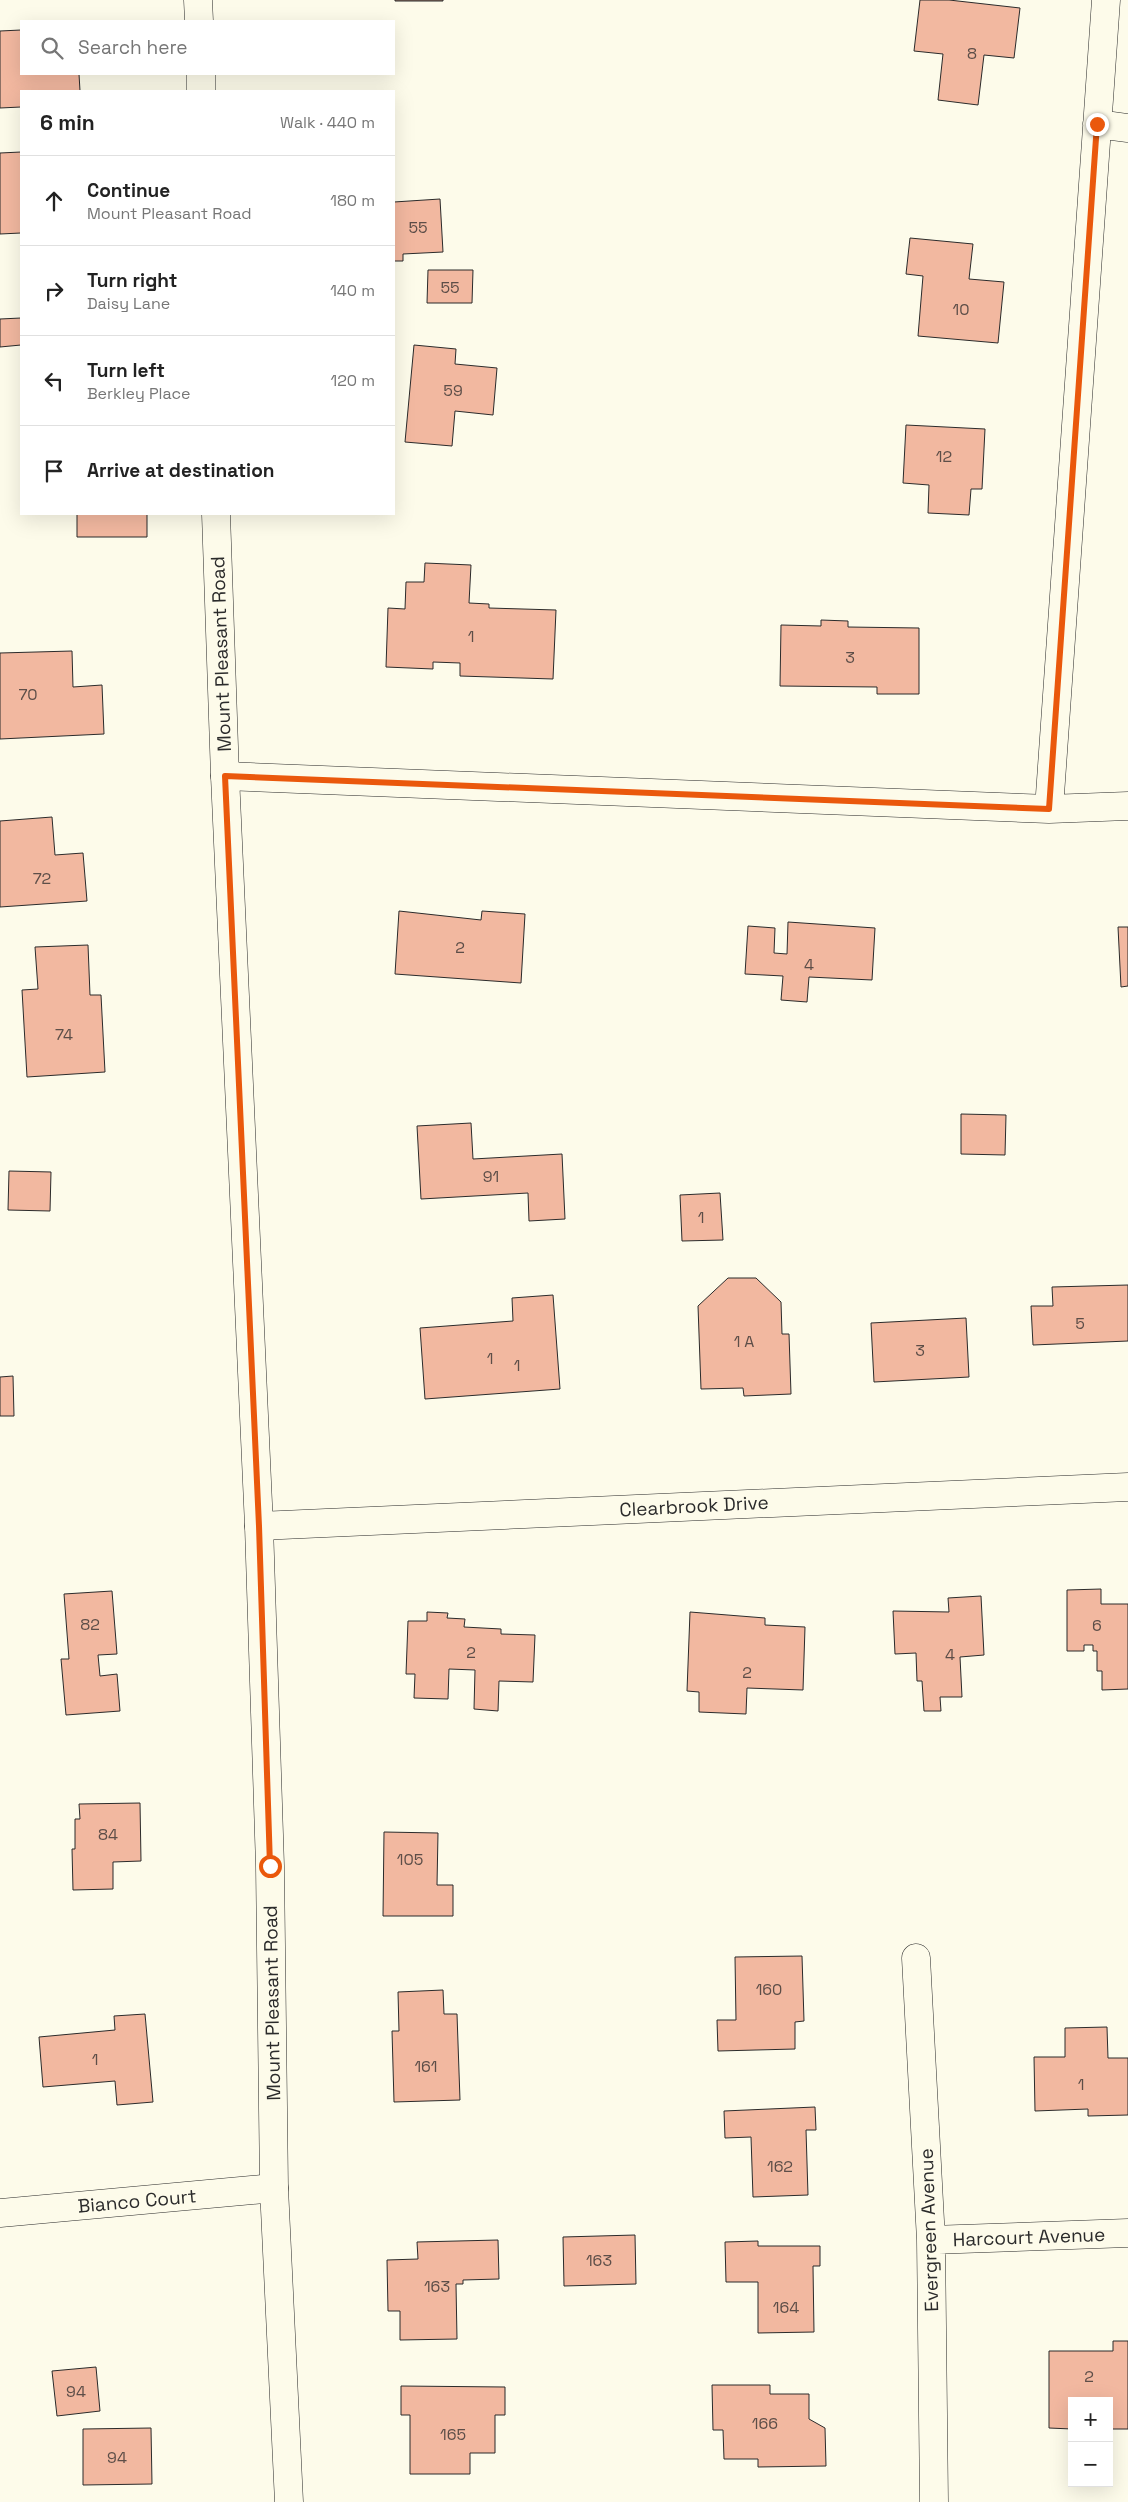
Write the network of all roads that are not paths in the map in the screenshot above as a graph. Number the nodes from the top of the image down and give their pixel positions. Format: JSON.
{"nodes":[{"id":1,"x":198,"y":0,"type":"edge"},
{"id":2,"x":1106,"y":0,"type":"edge"},
{"id":3,"x":199,"y":20,"type":"edge"},
{"id":4,"x":201,"y":75,"type":"edge"},
{"id":5,"x":201,"y":90,"type":"edge"},
{"id":6,"x":1097,"y":124,"type":"junction"},
{"id":7,"x":1128,"y":128,"type":"edge"},
{"id":8,"x":216,"y":515,"type":"edge"},
{"id":9,"x":225,"y":776,"type":"junction"},
{"id":10,"x":1128,"y":806,"type":"edge"},
{"id":11,"x":1049,"y":809,"type":"junction"},
{"id":12,"x":1128,"y":1486,"type":"edge"},
{"id":13,"x":259,"y":1526,"type":"junction"},
{"id":14,"x":916,"y":1958,"type":"dead end"},
{"id":15,"x":274,"y":2188,"type":"junction"},
{"id":16,"x":0,"y":2213,"type":"edge"},
{"id":17,"x":1128,"y":2233,"type":"edge"},
{"id":18,"x":931,"y":2240,"type":"junction"},
{"id":19,"x":289,"y":2502,"type":"edge"},
{"id":20,"x":934,"y":2502,"type":"edge"}],
"edges":[{"from":1,"to":3,"type":"street"},
{"from":2,"to":6,"type":"street"},
{"from":4,"to":5,"type":"street"},
{"from":6,"to":7,"type":"street"},
{"from":6,"to":11,"type":"street"},
{"from":8,"to":9,"type":"street","name":"Mount Pleasant Road"},
{"from":9,"to":11,"type":"street"},
{"from":9,"to":13,"type":"street","name":"Mount Pleasant Road"},
{"from":10,"to":11,"type":"street"},
{"from":12,"to":13,"type":"street","name":"Clearbrook Drive"},
{"from":13,"to":15,"type":"street","name":"Mount Pleasant Road"},
{"from":14,"to":18,"type":"street","name":"Evergreen Avenue"},
{"from":15,"to":16,"type":"street","name":"Bianco Court"},
{"from":15,"to":19,"type":"street","name":"Mount Pleasant Road"},
{"from":17,"to":18,"type":"street","name":"Harcourt Avenue"},
{"from":18,"to":20,"type":"street","name":"Evergreen Avenue"}]}
